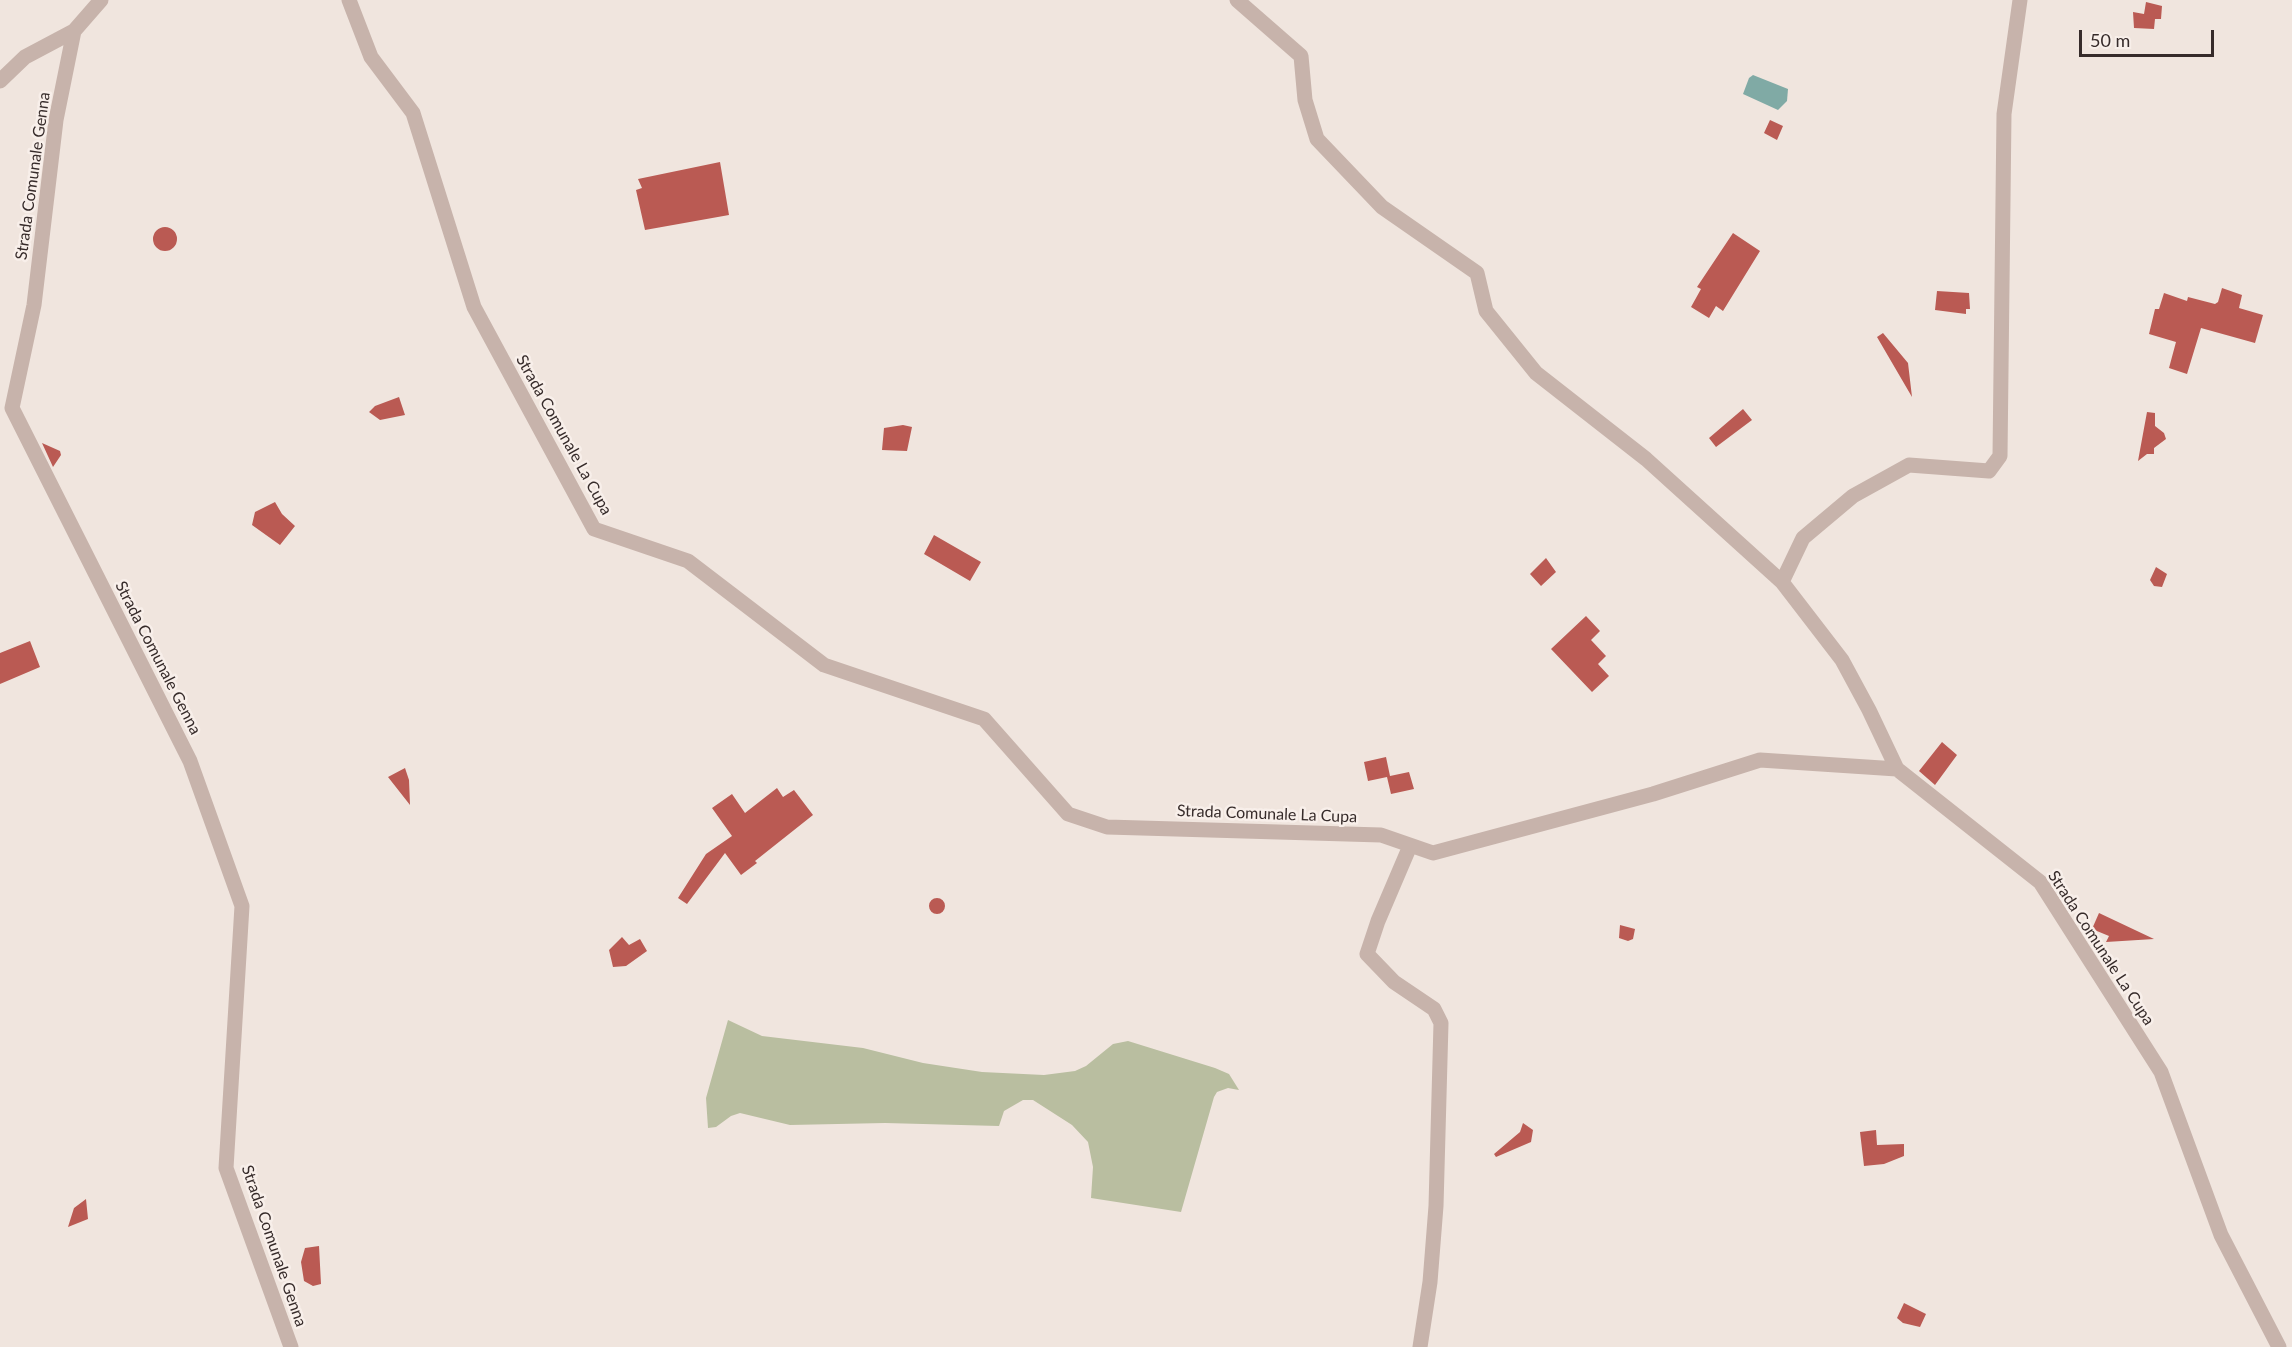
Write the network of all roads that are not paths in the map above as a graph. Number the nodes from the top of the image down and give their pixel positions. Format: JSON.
{"nodes":[{"id":1,"x":101,"y":0,"type":"edge"},
{"id":2,"x":350,"y":0,"type":"edge"},
{"id":3,"x":1237,"y":0,"type":"edge"},
{"id":4,"x":2020,"y":0,"type":"edge"},
{"id":5,"x":74,"y":31,"type":"junction"},
{"id":6,"x":0,"y":81,"type":"edge"},
{"id":7,"x":1782,"y":582,"type":"junction"},
{"id":8,"x":1897,"y":769,"type":"junction"},
{"id":9,"x":1410,"y":846,"type":"junction"},
{"id":10,"x":291,"y":1347,"type":"edge"},
{"id":11,"x":1420,"y":1347,"type":"edge"},
{"id":12,"x":2279,"y":1347,"type":"edge"}],
"edges":[{"from":1,"to":5,"type":"street","name":"Strada Comunale Genna"},
{"from":2,"to":9,"type":"street","name":"Strada Comunale La Cupa"},
{"from":3,"to":7,"type":"street"},
{"from":4,"to":7,"type":"street"},
{"from":5,"to":6,"type":"street"},
{"from":5,"to":10,"type":"street","name":"Strada Comunale Genna"},
{"from":7,"to":8,"type":"street"},
{"from":8,"to":9,"type":"street","name":"Strada Comunale La Cupa"},
{"from":8,"to":12,"type":"street","name":"Strada Comunale La Cupa"},
{"from":9,"to":11,"type":"street"}]}
